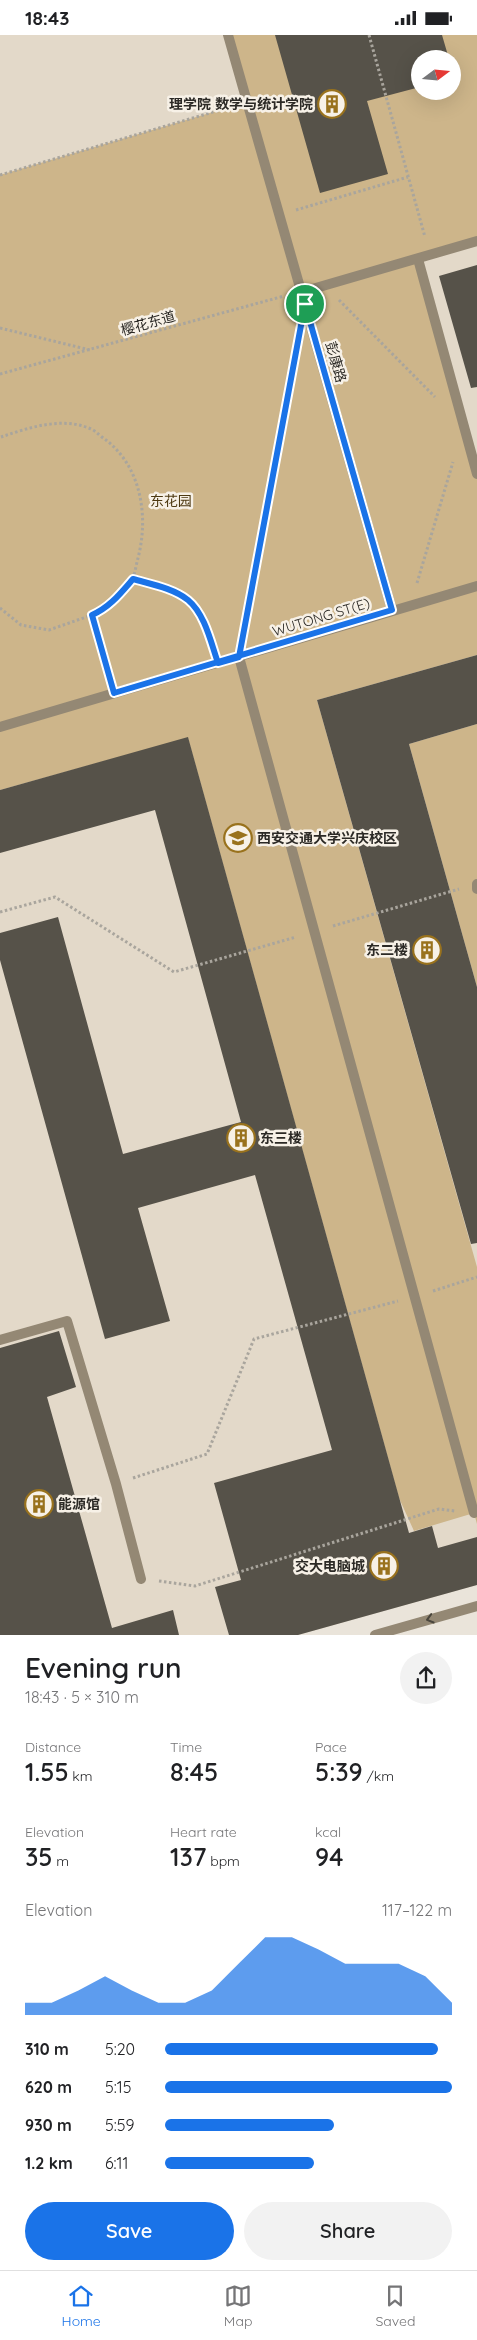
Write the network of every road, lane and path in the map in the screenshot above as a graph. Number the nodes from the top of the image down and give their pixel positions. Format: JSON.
{"nodes":[{"id":1,"x":228,"y":35,"type":"edge"},
{"id":2,"x":369,"y":35,"type":"edge"},
{"id":3,"x":247,"y":102,"type":"junction"},
{"id":4,"x":0,"y":175,"type":"edge"},
{"id":5,"x":408,"y":177,"type":"junction"},
{"id":6,"x":280,"y":215,"type":"junction"},
{"id":7,"x":477,"y":241,"type":"edge"},
{"id":8,"x":430,"y":255,"type":"junction"},
{"id":9,"x":418,"y":259,"type":"junction"},
{"id":10,"x":325,"y":285,"type":"junction"},
{"id":11,"x":302,"y":292,"type":"junction"},
{"id":12,"x":0,"y":328,"type":"edge"},
{"id":13,"x":297,"y":343,"type":"dead end"},
{"id":14,"x":91,"y":351,"type":"junction"},
{"id":15,"x":0,"y":374,"type":"edge"},
{"id":16,"x":436,"y":398,"type":"dead end"},
{"id":17,"x":464,"y":426,"type":"junction"},
{"id":18,"x":0,"y":436,"type":"edge"},
{"id":19,"x":477,"y":474,"type":"edge"},
{"id":20,"x":133,"y":579,"type":"junction"},
{"id":21,"x":477,"y":586,"type":"edge"},
{"id":22,"x":411,"y":605,"type":"junction"},
{"id":23,"x":0,"y":607,"type":"edge"},
{"id":24,"x":392,"y":610,"type":"junction"},
{"id":25,"x":92,"y":615,"type":"junction"},
{"id":26,"x":239,"y":657,"type":"junction"},
{"id":27,"x":218,"y":663,"type":"junction"},
{"id":28,"x":114,"y":693,"type":"junction"},
{"id":29,"x":0,"y":727,"type":"edge"},
{"id":30,"x":477,"y":886,"type":"edge"},
{"id":31,"x":0,"y":912,"type":"edge"},
{"id":32,"x":315,"y":931,"type":"junction"},
{"id":33,"x":477,"y":1277,"type":"edge"},
{"id":34,"x":416,"y":1296,"type":"junction"},
{"id":35,"x":0,"y":1340,"type":"edge"},
{"id":36,"x":116,"y":1484,"type":"junction"},
{"id":37,"x":474,"y":1513,"type":"joint"},
{"id":38,"x":141,"y":1579,"type":"joint"},
{"id":39,"x":477,"y":1606,"type":"edge"},
{"id":40,"x":375,"y":1635,"type":"edge"}],
"edges":[{"from":1,"to":3,"type":"street","name":"彭康路"},
{"from":2,"to":5,"type":"path"},
{"from":3,"to":4,"type":"path"},
{"from":3,"to":6,"type":"street","name":"彭康路"},
{"from":5,"to":6,"type":"path"},
{"from":5,"to":8,"type":"path"},
{"from":6,"to":11,"type":"street","name":"彭康路"},
{"from":7,"to":8,"type":"street"},
{"from":8,"to":9,"type":"street"},
{"from":9,"to":10,"type":"street"},
{"from":9,"to":17,"type":"street"},
{"from":10,"to":11,"type":"street"},
{"from":10,"to":16,"type":"path"},
{"from":11,"to":14,"type":"path","name":"樱花东道"},
{"from":11,"to":24,"type":"street","name":"彭康路"},
{"from":12,"to":14,"type":"path"},
{"from":13,"to":26,"type":"path"},
{"from":14,"to":15,"type":"path","name":"樱花东道"},
{"from":17,"to":19,"type":"street"},
{"from":17,"to":22,"type":"path"},
{"from":18,"to":20,"type":"path"},
{"from":20,"to":25,"type":"path"},
{"from":20,"to":27,"type":"path"},
{"from":21,"to":22,"type":"street","name":"WUTONG ST(E)"},
{"from":22,"to":24,"type":"street","name":"WUTONG ST(E)"},
{"from":23,"to":25,"type":"path"},
{"from":24,"to":26,"type":"street","name":"WUTONG ST(E)"},
{"from":25,"to":28,"type":"path"},
{"from":26,"to":27,"type":"street","name":"WUTONG ST(E)"},
{"from":26,"to":32,"type":"street"},
{"from":27,"to":28,"type":"street","name":"WUTONG ST(E)"},
{"from":28,"to":29,"type":"street","name":"WUTONG ST(E)"},
{"from":30,"to":32,"type":"path"},
{"from":31,"to":32,"type":"path"},
{"from":32,"to":34,"type":"street"},
{"from":33,"to":34,"type":"path"},
{"from":34,"to":36,"type":"path"},
{"from":34,"to":37,"type":"street"},
{"from":35,"to":36,"type":"street"},
{"from":36,"to":38,"type":"street"},
{"from":37,"to":38,"type":"path"},
{"from":39,"to":40,"type":"street","one_way":true}]}
